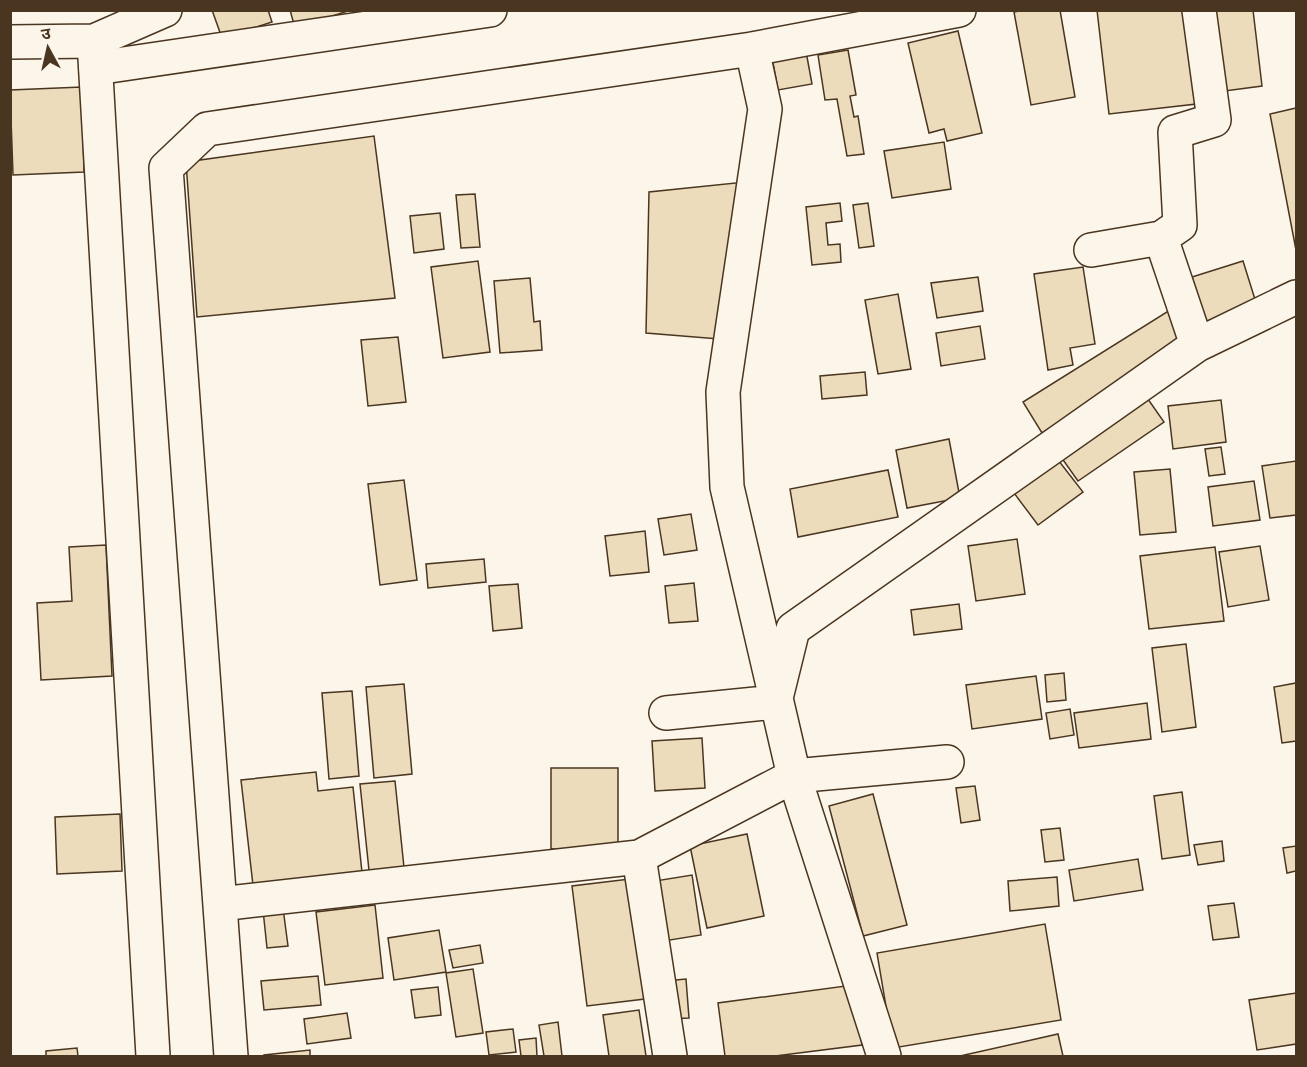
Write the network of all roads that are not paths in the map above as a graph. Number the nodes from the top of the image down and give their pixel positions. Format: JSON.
{"nodes":[{"id":1,"x":165,"y":10,"type":"edge"},
{"id":2,"x":490,"y":10,"type":"edge"},
{"id":3,"x":959,"y":10,"type":"edge"},
{"id":4,"x":1199,"y":10,"type":"edge"},
{"id":5,"x":10,"y":42,"type":"edge"},
{"id":6,"x":752,"y":49,"type":"junction"},
{"id":7,"x":95,"y":54,"type":"junction"},
{"id":8,"x":1161,"y":238,"type":"junction"},
{"id":9,"x":1091,"y":250,"type":"dead end"},
{"id":10,"x":1296,"y":297,"type":"edge"},
{"id":11,"x":1197,"y":345,"type":"junction"},
{"id":12,"x":775,"y":702,"type":"junction"},
{"id":13,"x":666,"y":713,"type":"dead end"},
{"id":14,"x":947,"y":762,"type":"dead end"},
{"id":15,"x":794,"y":776,"type":"junction"},
{"id":16,"x":639,"y":857,"type":"junction"},
{"id":17,"x":220,"y":904,"type":"junction"},
{"id":18,"x":153,"y":1056,"type":"edge"},
{"id":19,"x":231,"y":1056,"type":"edge"},
{"id":20,"x":670,"y":1056,"type":"edge"},
{"id":21,"x":884,"y":1056,"type":"edge"}],
"edges":[{"from":1,"to":7,"type":"street"},
{"from":2,"to":7,"type":"street"},
{"from":3,"to":6,"type":"street"},
{"from":4,"to":8,"type":"street"},
{"from":5,"to":7,"type":"street"},
{"from":6,"to":12,"type":"street"},
{"from":6,"to":17,"type":"street"},
{"from":7,"to":18,"type":"street"},
{"from":8,"to":9,"type":"street"},
{"from":8,"to":11,"type":"street"},
{"from":10,"to":11,"type":"street"},
{"from":11,"to":12,"type":"street"},
{"from":12,"to":13,"type":"street"},
{"from":12,"to":15,"type":"street"},
{"from":14,"to":15,"type":"street"},
{"from":15,"to":16,"type":"street"},
{"from":15,"to":21,"type":"street"},
{"from":16,"to":17,"type":"street"},
{"from":16,"to":20,"type":"street"},
{"from":17,"to":19,"type":"street"}]}
